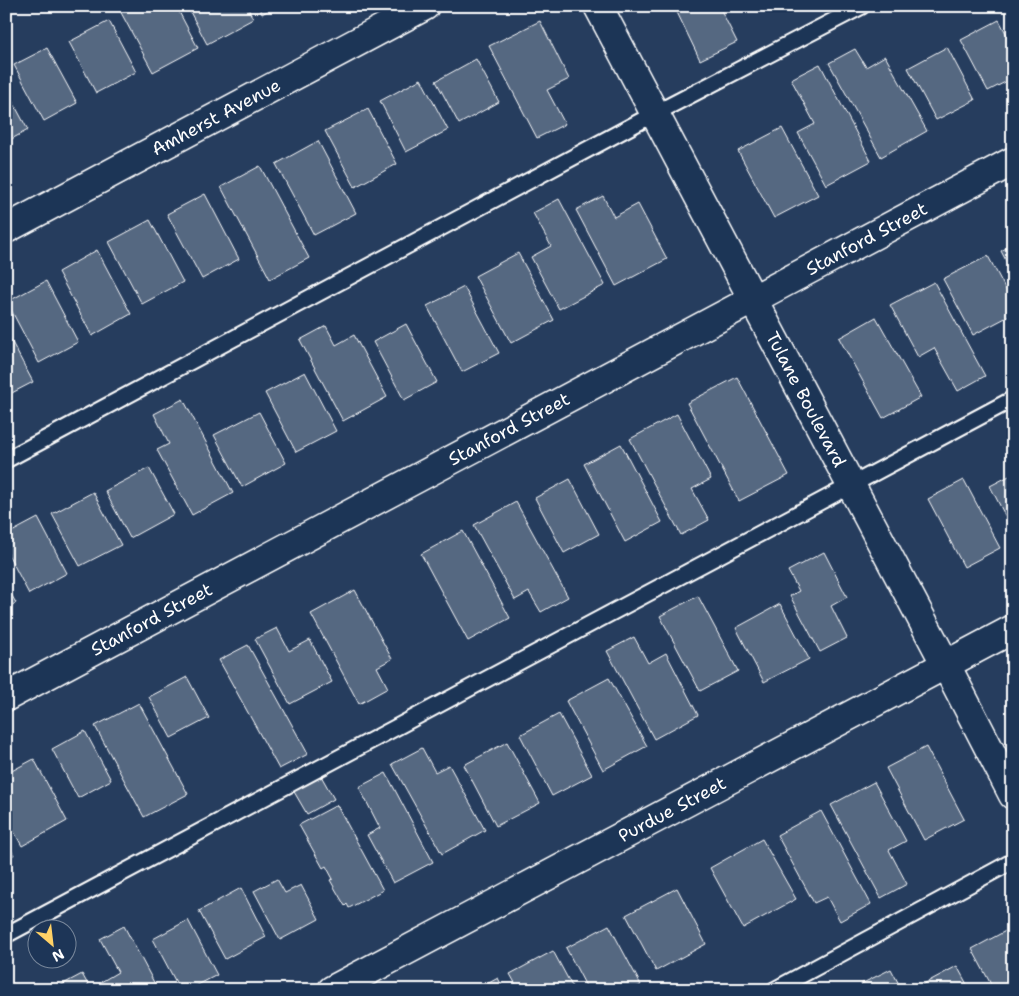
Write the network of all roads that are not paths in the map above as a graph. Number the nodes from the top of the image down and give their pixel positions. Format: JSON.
{"nodes":[{"id":1,"x":425,"y":6,"type":"edge"},
{"id":2,"x":598,"y":6,"type":"edge"},
{"id":3,"x":862,"y":6,"type":"edge"},
{"id":4,"x":654,"y":114,"type":"junction"},
{"id":5,"x":1013,"y":161,"type":"edge"},
{"id":6,"x":6,"y":229,"type":"edge"},
{"id":7,"x":752,"y":299,"type":"junction"},
{"id":8,"x":1013,"y":399,"type":"edge"},
{"id":9,"x":6,"y":460,"type":"edge"},
{"id":10,"x":850,"y":484,"type":"junction"},
{"id":11,"x":1013,"y":630,"type":"edge"},
{"id":12,"x":946,"y":665,"type":"junction"},
{"id":13,"x":6,"y":697,"type":"edge"},
{"id":14,"x":1013,"y":794,"type":"edge"},
{"id":15,"x":1013,"y":861,"type":"edge"},
{"id":16,"x":6,"y":935,"type":"edge"},
{"id":17,"x":332,"y":990,"type":"edge"},
{"id":18,"x":774,"y":990,"type":"edge"}],
"edges":[{"from":1,"to":6,"type":"street","name":"Amherst Avenue"},
{"from":2,"to":4,"type":"street","name":"Tulane Boulevard"},
{"from":3,"to":4,"type":"lane"},
{"from":4,"to":7,"type":"street","name":"Tulane Boulevard"},
{"from":4,"to":9,"type":"lane"},
{"from":5,"to":7,"type":"street","name":"Stanford Street"},
{"from":7,"to":10,"type":"street","name":"Tulane Boulevard"},
{"from":7,"to":13,"type":"street","name":"Stanford Street"},
{"from":8,"to":10,"type":"lane"},
{"from":10,"to":12,"type":"street","name":"Tulane Boulevard"},
{"from":10,"to":16,"type":"lane"},
{"from":11,"to":12,"type":"street","name":"Purdue Street"},
{"from":12,"to":14,"type":"street","name":"Tulane Boulevard"},
{"from":12,"to":17,"type":"street","name":"Purdue Street"},
{"from":15,"to":18,"type":"lane"}]}
